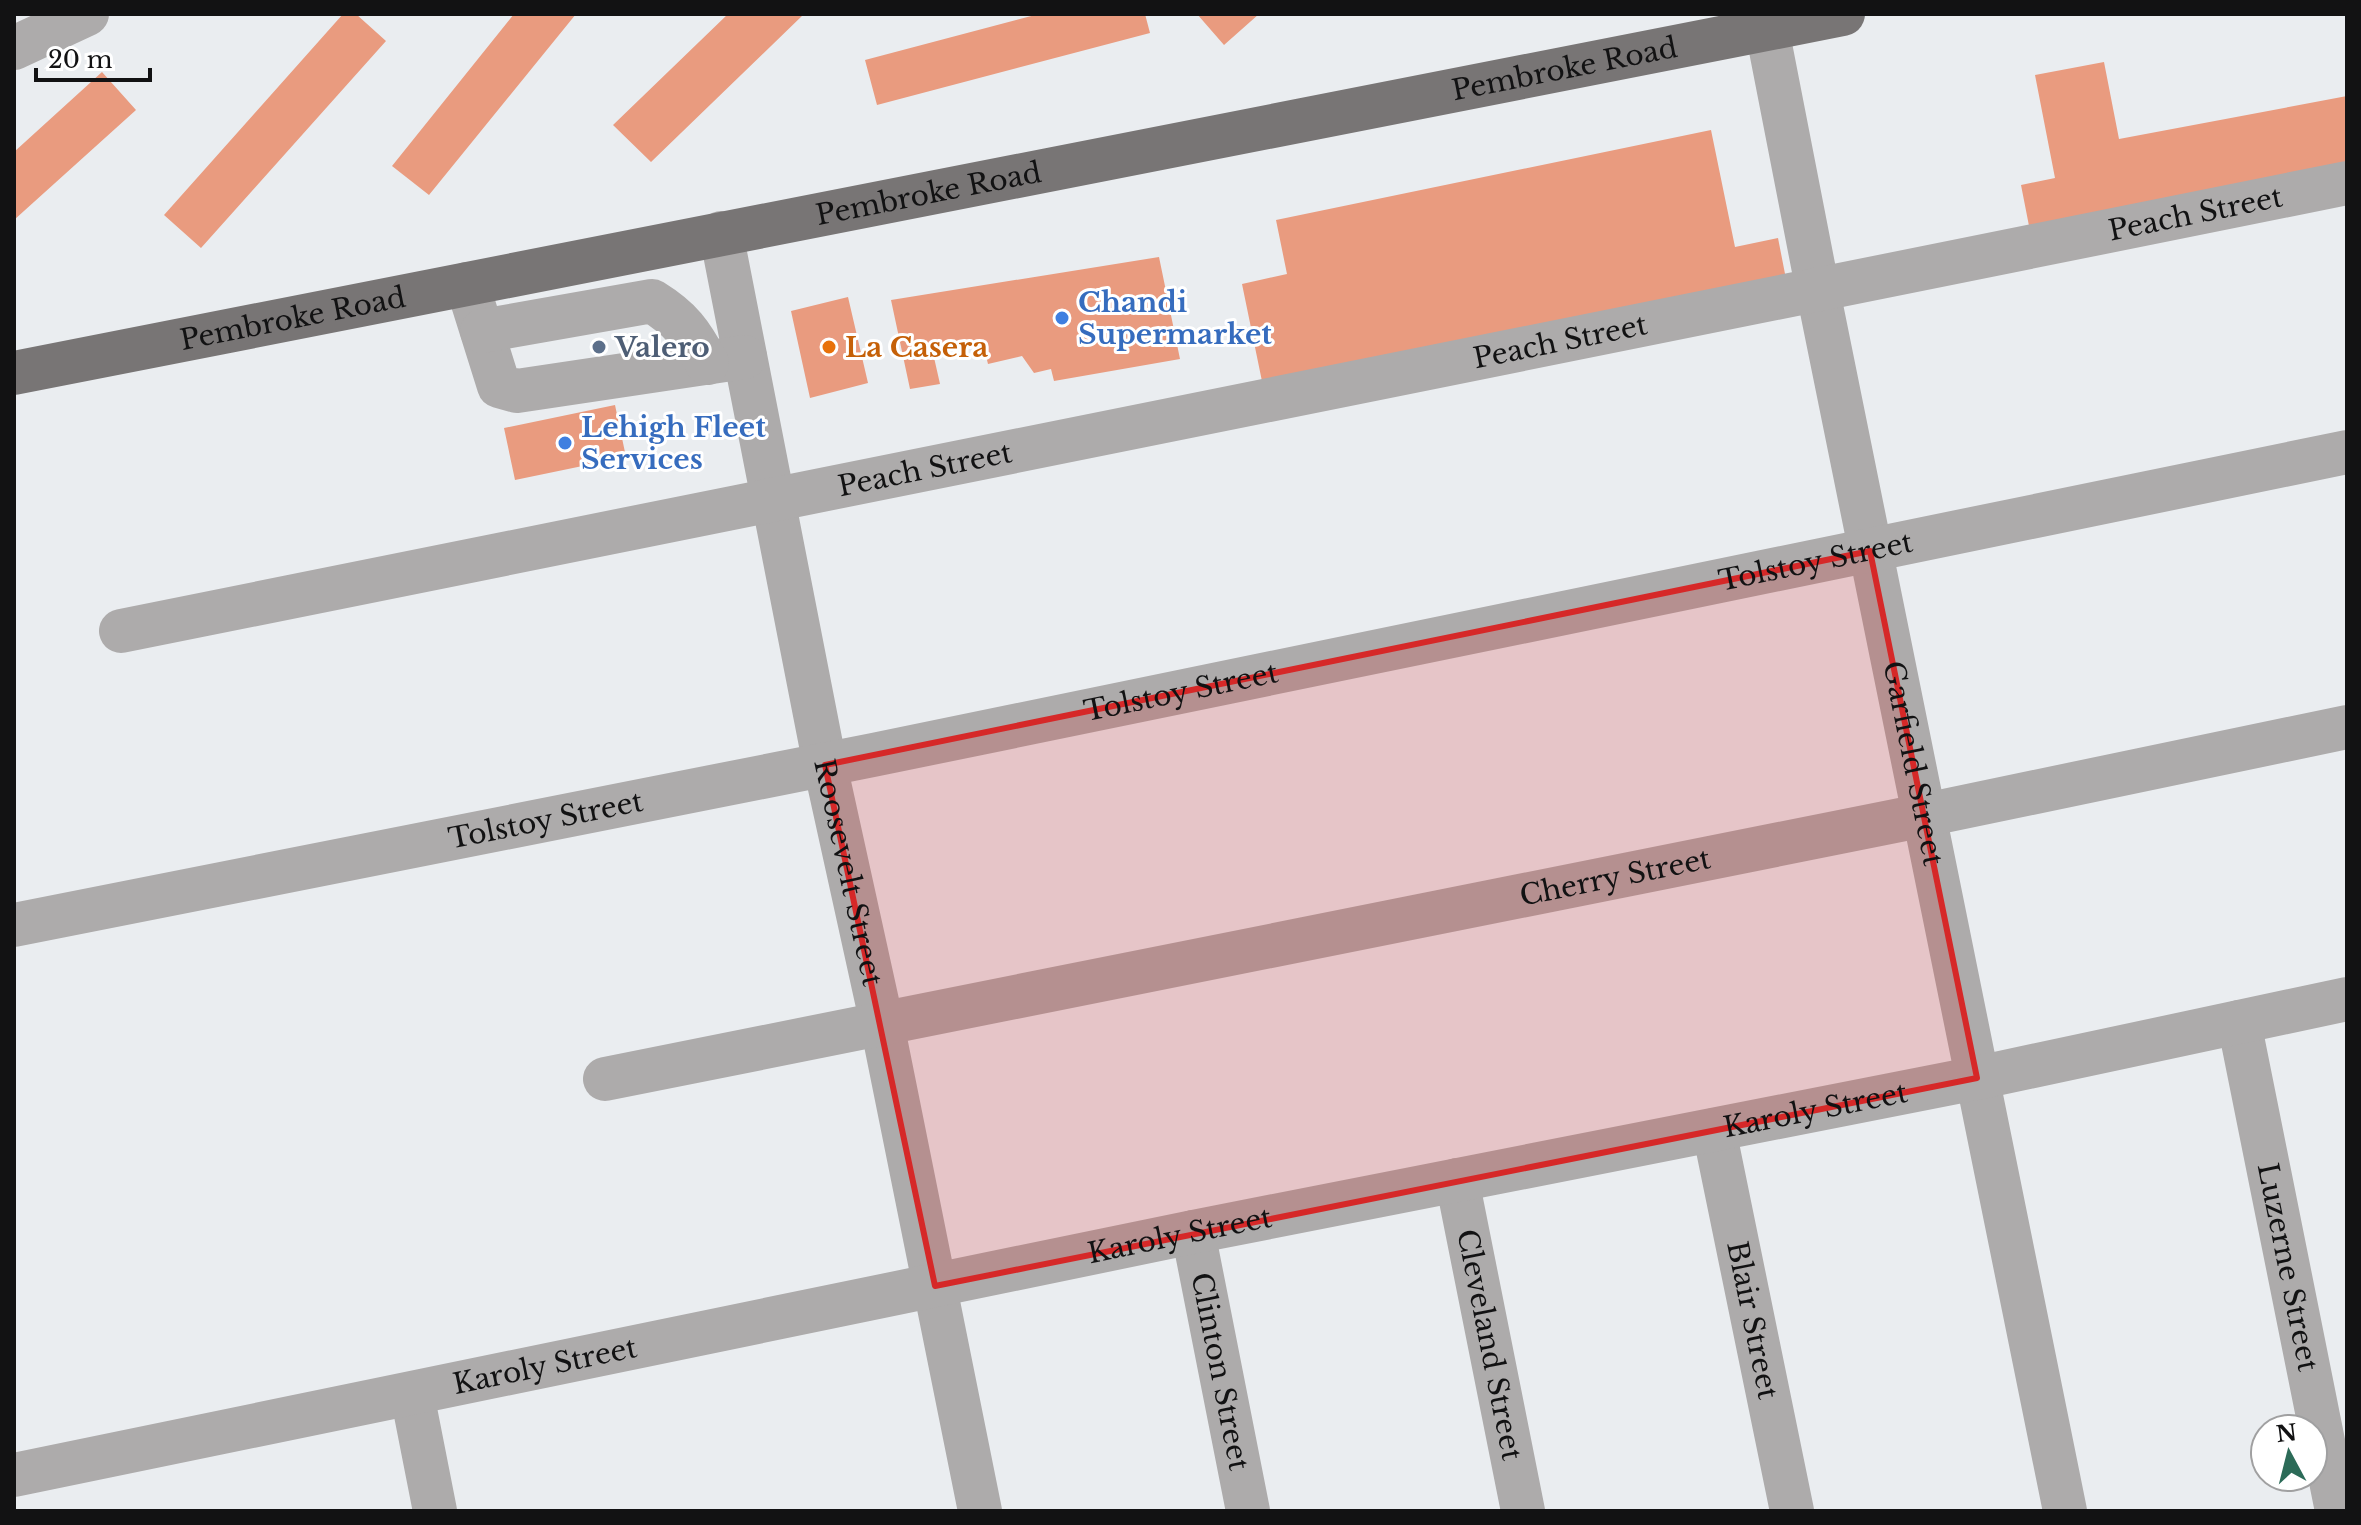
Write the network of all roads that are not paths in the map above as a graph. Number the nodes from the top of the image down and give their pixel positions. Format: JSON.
{"nodes":[{"id":1,"x":87,"y":14,"type":"edge"},
{"id":2,"x":1843,"y":14,"type":"edge"},
{"id":3,"x":1766,"y":22,"type":"edge"},
{"id":4,"x":14,"y":48,"type":"edge"},
{"id":5,"x":2347,"y":183,"type":"edge"},
{"id":6,"x":721,"y":233,"type":"junction"},
{"id":7,"x":640,"y":249,"type":"junction"},
{"id":8,"x":467,"y":284,"type":"junction"},
{"id":9,"x":1818,"y":291,"type":"junction"},
{"id":10,"x":652,"y":301,"type":"junction"},
{"id":11,"x":482,"y":331,"type":"junction"},
{"id":12,"x":726,"y":360,"type":"junction"},
{"id":13,"x":14,"y":373,"type":"edge"},
{"id":14,"x":2347,"y":452,"type":"edge"},
{"id":15,"x":773,"y":500,"type":"junction"},
{"id":16,"x":1870,"y":551,"type":"junction"},
{"id":17,"x":121,"y":631,"type":"dead end"},
{"id":18,"x":2347,"y":727,"type":"edge"},
{"id":19,"x":825,"y":765,"type":"junction"},
{"id":20,"x":1925,"y":815,"type":"junction"},
{"id":21,"x":14,"y":925,"type":"edge"},
{"id":22,"x":2347,"y":999,"type":"edge"},
{"id":23,"x":2239,"y":1022,"type":"junction"},
{"id":24,"x":882,"y":1024,"type":"junction"},
{"id":25,"x":1977,"y":1078,"type":"junction"},
{"id":26,"x":605,"y":1079,"type":"dead end"},
{"id":27,"x":1714,"y":1130,"type":"junction"},
{"id":28,"x":1457,"y":1180,"type":"junction"},
{"id":29,"x":1193,"y":1232,"type":"junction"},
{"id":30,"x":935,"y":1286,"type":"junction"},
{"id":31,"x":412,"y":1394,"type":"junction"},
{"id":32,"x":14,"y":1475,"type":"edge"},
{"id":33,"x":435,"y":1511,"type":"edge"},
{"id":34,"x":980,"y":1511,"type":"edge"},
{"id":35,"x":1248,"y":1511,"type":"edge"},
{"id":36,"x":1523,"y":1511,"type":"edge"},
{"id":37,"x":1792,"y":1511,"type":"edge"},
{"id":38,"x":2065,"y":1511,"type":"edge"},
{"id":39,"x":2337,"y":1511,"type":"edge"}],
"edges":[{"from":1,"to":4,"type":"street"},
{"from":2,"to":3,"type":"main road","name":"Pembroke Road"},
{"from":3,"to":6,"type":"main road","name":"Pembroke Road"},
{"from":3,"to":9,"type":"street","name":"Garfield Street"},
{"from":5,"to":9,"type":"street","name":"Peach Street"},
{"from":6,"to":7,"type":"main road","name":"Pembroke Road"},
{"from":6,"to":12,"type":"street","name":"Roosevelt Street"},
{"from":7,"to":8,"type":"main road","name":"Pembroke Road"},
{"from":7,"to":10,"type":"street"},
{"from":8,"to":11,"type":"street"},
{"from":8,"to":13,"type":"main road","name":"Pembroke Road"},
{"from":9,"to":15,"type":"street","name":"Peach Street"},
{"from":9,"to":16,"type":"street","name":"Garfield Street"},
{"from":10,"to":11,"type":"street"},
{"from":10,"to":12,"type":"street"},
{"from":11,"to":12,"type":"street"},
{"from":12,"to":15,"type":"street","name":"Roosevelt Street"},
{"from":14,"to":16,"type":"street","name":"Tolstoy Street"},
{"from":15,"to":17,"type":"street","name":"Peach Street"},
{"from":15,"to":19,"type":"street","name":"Roosevelt Street"},
{"from":16,"to":19,"type":"street","name":"Tolstoy Street"},
{"from":16,"to":20,"type":"street","name":"Garfield Street"},
{"from":18,"to":20,"type":"street","name":"Cherry Street"},
{"from":19,"to":21,"type":"street","name":"Tolstoy Street"},
{"from":19,"to":24,"type":"street","name":"Roosevelt Street"},
{"from":20,"to":24,"type":"street","name":"Cherry Street"},
{"from":20,"to":25,"type":"street","name":"Garfield Street"},
{"from":22,"to":23,"type":"street","name":"Karoly Street"},
{"from":23,"to":25,"type":"street","name":"Karoly Street"},
{"from":23,"to":39,"type":"street","name":"Luzerne Street"},
{"from":24,"to":26,"type":"street","name":"Cherry Street"},
{"from":24,"to":30,"type":"street","name":"Roosevelt Street"},
{"from":25,"to":27,"type":"street","name":"Karoly Street"},
{"from":25,"to":38,"type":"street","name":"Garfield Street"},
{"from":27,"to":28,"type":"street","name":"Karoly Street"},
{"from":27,"to":37,"type":"street","name":"Blair Street"},
{"from":28,"to":29,"type":"street","name":"Karoly Street"},
{"from":28,"to":36,"type":"street","name":"Cleveland Street"},
{"from":29,"to":30,"type":"street","name":"Karoly Street"},
{"from":29,"to":35,"type":"street","name":"Clinton Street"},
{"from":30,"to":31,"type":"street","name":"Karoly Street"},
{"from":30,"to":34,"type":"street","name":"Roosevelt Street"},
{"from":31,"to":32,"type":"street","name":"Karoly Street"},
{"from":31,"to":33,"type":"street"}]}
